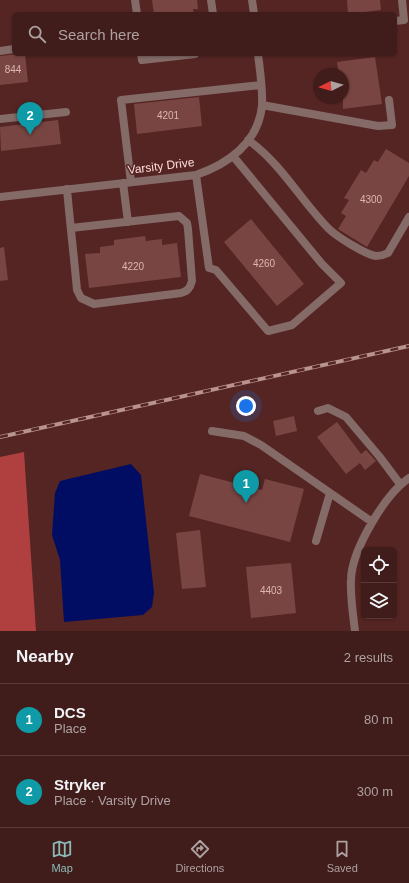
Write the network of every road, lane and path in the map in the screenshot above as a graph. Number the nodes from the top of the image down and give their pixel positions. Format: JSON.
{"nodes":[{"id":1,"x":135,"y":0,"type":"edge"},
{"id":2,"x":211,"y":0,"type":"edge"},
{"id":3,"x":252,"y":0,"type":"edge"},
{"id":4,"x":402,"y":0,"type":"edge"},
{"id":5,"x":137,"y":12,"type":"edge"},
{"id":6,"x":213,"y":12,"type":"edge"},
{"id":7,"x":254,"y":12,"type":"edge"},
{"id":8,"x":397,"y":21,"type":"edge"},
{"id":9,"x":12,"y":49,"type":"edge"},
{"id":10,"x":0,"y":51,"type":"edge"},
{"id":11,"x":141,"y":56,"type":"edge"},
{"id":12,"x":177,"y":56,"type":"edge"},
{"id":13,"x":258,"y":56,"type":"edge"},
{"id":14,"x":261,"y":85,"type":"junction"},
{"id":15,"x":389,"y":100,"type":"dead end"},
{"id":16,"x":262,"y":105,"type":"junction"},
{"id":17,"x":66,"y":112,"type":"dead end"},
{"id":18,"x":0,"y":119,"type":"edge"},
{"id":19,"x":248,"y":140,"type":"junction"},
{"id":20,"x":233,"y":156,"type":"junction"},
{"id":21,"x":196,"y":175,"type":"junction"},
{"id":22,"x":127,"y":183,"type":"junction"},
{"id":23,"x":67,"y":190,"type":"junction"},
{"id":24,"x":0,"y":197,"type":"edge"},
{"id":25,"x":409,"y":217,"type":"edge"},
{"id":26,"x":128,"y":222,"type":"junction"},
{"id":27,"x":71,"y":228,"type":"junction"},
{"id":28,"x":318,"y":411,"type":"dead end"},
{"id":29,"x":212,"y":431,"type":"dead end"},
{"id":30,"x":409,"y":478,"type":"edge"},
{"id":31,"x":400,"y":484,"type":"junction"},
{"id":32,"x":330,"y":493,"type":"junction"},
{"id":33,"x":372,"y":522,"type":"junction"},
{"id":34,"x":316,"y":541,"type":"dead end"},
{"id":35,"x":355,"y":631,"type":"edge"}],
"edges":[{"from":1,"to":5,"type":"street"},
{"from":2,"to":6,"type":"street"},
{"from":3,"to":7,"type":"street"},
{"from":4,"to":8,"type":"street"},
{"from":9,"to":10,"type":"street"},
{"from":11,"to":12,"type":"street"},
{"from":13,"to":14,"type":"street","name":"Varsity Drive"},
{"from":14,"to":16,"type":"street","name":"Varsity Drive"},
{"from":14,"to":22,"type":"street"},
{"from":15,"to":16,"type":"street"},
{"from":16,"to":19,"type":"street","name":"Varsity Drive"},
{"from":17,"to":18,"type":"street"},
{"from":19,"to":20,"type":"street","name":"Varsity Drive"},
{"from":19,"to":25,"type":"street"},
{"from":20,"to":21,"type":"street","name":"Varsity Drive"},
{"from":20,"to":21,"type":"street"},
{"from":21,"to":22,"type":"street","name":"Varsity Drive"},
{"from":22,"to":23,"type":"street","name":"Varsity Drive"},
{"from":22,"to":26,"type":"street"},
{"from":23,"to":24,"type":"street","name":"Varsity Drive"},
{"from":23,"to":27,"type":"street"},
{"from":26,"to":27,"type":"street"},
{"from":26,"to":27,"type":"street"},
{"from":28,"to":31,"type":"street"},
{"from":29,"to":32,"type":"street"},
{"from":30,"to":31,"type":"street"},
{"from":31,"to":33,"type":"street"},
{"from":32,"to":33,"type":"street"},
{"from":32,"to":34,"type":"street"},
{"from":33,"to":35,"type":"street"}]}
